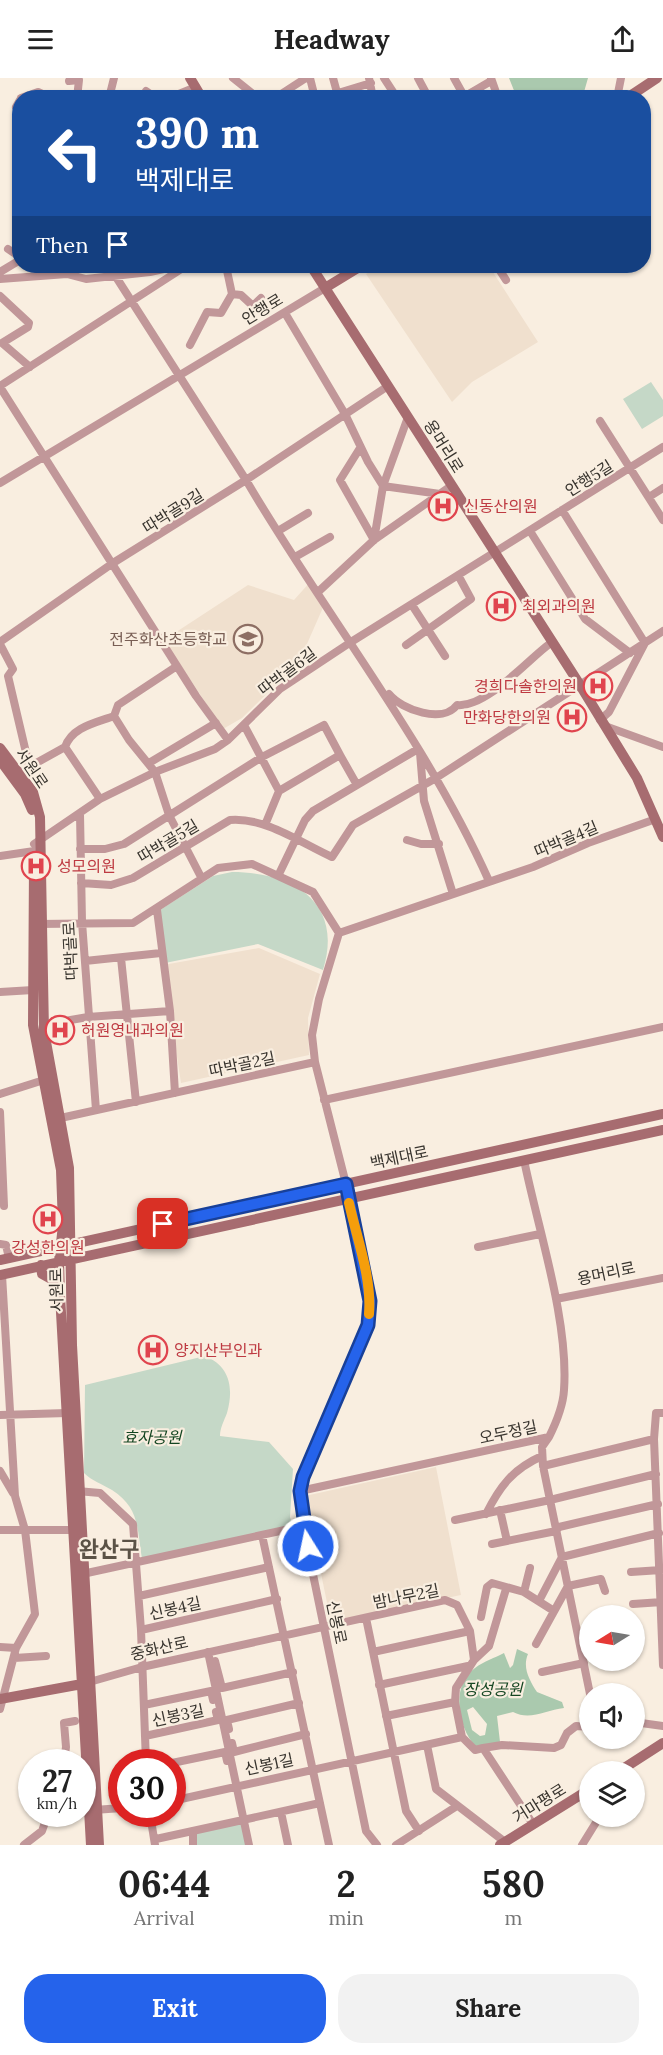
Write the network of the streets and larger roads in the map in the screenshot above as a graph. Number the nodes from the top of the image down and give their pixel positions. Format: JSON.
{"nodes":[{"id":1,"x":233,"y":78,"type":"edge"},
{"id":2,"x":308,"y":78,"type":"edge"},
{"id":3,"x":657,"y":78,"type":"edge"},
{"id":4,"x":491,"y":80,"type":"edge"},
{"id":5,"x":69,"y":81,"type":"dead end"},
{"id":6,"x":370,"y":81,"type":"edge"},
{"id":7,"x":78,"y":90,"type":"edge"},
{"id":8,"x":248,"y":90,"type":"edge"},
{"id":9,"x":288,"y":90,"type":"edge"},
{"id":10,"x":349,"y":90,"type":"edge"},
{"id":11,"x":475,"y":90,"type":"edge"},
{"id":12,"x":639,"y":90,"type":"edge"},
{"id":13,"x":8,"y":249,"type":"dead end"},
{"id":14,"x":12,"y":252,"type":"edge"},
{"id":15,"x":138,"y":273,"type":"edge"},
{"id":16,"x":175,"y":273,"type":"edge"},
{"id":17,"x":228,"y":273,"type":"edge"},
{"id":18,"x":315,"y":273,"type":"edge"},
{"id":19,"x":350,"y":273,"type":"edge"},
{"id":20,"x":502,"y":273,"type":"edge"},
{"id":21,"x":43,"y":274,"type":"joint"},
{"id":22,"x":115,"y":275,"type":"junction"},
{"id":23,"x":0,"y":279,"type":"edge"},
{"id":24,"x":506,"y":279,"type":"dead end"},
{"id":25,"x":325,"y":288,"type":"junction"},
{"id":26,"x":232,"y":294,"type":"junction"},
{"id":27,"x":0,"y":296,"type":"edge"},
{"id":28,"x":261,"y":298,"type":"dead end"},
{"id":29,"x":133,"y":301,"type":"junction"},
{"id":30,"x":285,"y":313,"type":"junction"},
{"id":31,"x":189,"y":345,"type":"dead end"},
{"id":32,"x":30,"y":367,"type":"junction"},
{"id":33,"x":179,"y":377,"type":"junction"},
{"id":34,"x":0,"y":386,"type":"edge"},
{"id":35,"x":388,"y":386,"type":"junction"},
{"id":36,"x":345,"y":414,"type":"junction"},
{"id":37,"x":408,"y":417,"type":"junction"},
{"id":38,"x":600,"y":421,"type":"dead end"},
{"id":39,"x":663,"y":447,"type":"edge"},
{"id":40,"x":360,"y":448,"type":"junction"},
{"id":41,"x":46,"y":458,"type":"junction"},
{"id":42,"x":630,"y":468,"type":"junction"},
{"id":43,"x":246,"y":480,"type":"junction"},
{"id":44,"x":0,"y":483,"type":"edge"},
{"id":45,"x":383,"y":486,"type":"junction"},
{"id":46,"x":451,"y":486,"type":"junction"},
{"id":47,"x":663,"y":488,"type":"edge"},
{"id":48,"x":440,"y":494,"type":"junction"},
{"id":49,"x":649,"y":497,"type":"junction"},
{"id":50,"x":562,"y":510,"type":"junction"},
{"id":51,"x":308,"y":513,"type":"dead end"},
{"id":52,"x":663,"y":520,"type":"edge"},
{"id":53,"x":278,"y":531,"type":"junction"},
{"id":54,"x":530,"y":531,"type":"junction"},
{"id":55,"x":330,"y":537,"type":"dead end"},
{"id":56,"x":374,"y":540,"type":"junction"},
{"id":57,"x":494,"y":553,"type":"junction"},
{"id":58,"x":295,"y":557,"type":"junction"},
{"id":59,"x":113,"y":563,"type":"junction"},
{"id":60,"x":458,"y":575,"type":"junction"},
{"id":61,"x":318,"y":592,"type":"junction"},
{"id":62,"x":412,"y":605,"type":"junction"},
{"id":63,"x":428,"y":630,"type":"junction"},
{"id":64,"x":663,"y":631,"type":"edge"},
{"id":65,"x":351,"y":642,"type":"junction"},
{"id":66,"x":552,"y":642,"type":"junction"},
{"id":67,"x":0,"y":643,"type":"edge"},
{"id":68,"x":645,"y":643,"type":"junction"},
{"id":69,"x":406,"y":645,"type":"dead end"},
{"id":70,"x":630,"y":653,"type":"junction"},
{"id":71,"x":445,"y":656,"type":"dead end"},
{"id":72,"x":177,"y":666,"type":"junction"},
{"id":73,"x":580,"y":685,"type":"junction"},
{"id":74,"x":381,"y":688,"type":"junction"},
{"id":75,"x":114,"y":716,"type":"junction"},
{"id":76,"x":216,"y":723,"type":"junction"},
{"id":77,"x":601,"y":723,"type":"junction"},
{"id":78,"x":244,"y":726,"type":"junction"},
{"id":79,"x":228,"y":740,"type":"junction"},
{"id":80,"x":65,"y":747,"type":"junction"},
{"id":81,"x":663,"y":747,"type":"edge"},
{"id":82,"x":0,"y":748,"type":"edge"},
{"id":83,"x":419,"y":750,"type":"junction"},
{"id":84,"x":340,"y":756,"type":"junction"},
{"id":85,"x":262,"y":757,"type":"junction"},
{"id":86,"x":0,"y":760,"type":"edge"},
{"id":87,"x":150,"y":763,"type":"junction"},
{"id":88,"x":24,"y":771,"type":"junction"},
{"id":89,"x":155,"y":772,"type":"junction"},
{"id":90,"x":436,"y":778,"type":"junction"},
{"id":91,"x":357,"y":785,"type":"junction"},
{"id":92,"x":421,"y":785,"type":"junction"},
{"id":93,"x":279,"y":791,"type":"junction"},
{"id":94,"x":100,"y":800,"type":"junction"},
{"id":95,"x":80,"y":814,"type":"junction"},
{"id":96,"x":169,"y":815,"type":"junction"},
{"id":97,"x":653,"y":820,"type":"junction"},
{"id":98,"x":265,"y":825,"type":"junction"},
{"id":99,"x":663,"y":837,"type":"edge"},
{"id":100,"x":407,"y":840,"type":"dead end"},
{"id":101,"x":296,"y":841,"type":"junction"},
{"id":102,"x":439,"y":844,"type":"junction"},
{"id":103,"x":186,"y":845,"type":"junction"},
{"id":104,"x":38,"y":846,"type":"junction"},
{"id":105,"x":80,"y":849,"type":"junction"},
{"id":106,"x":0,"y":856,"type":"edge"},
{"id":107,"x":279,"y":874,"type":"junction"},
{"id":108,"x":201,"y":878,"type":"junction"},
{"id":109,"x":489,"y":881,"type":"junction"},
{"id":110,"x":81,"y":883,"type":"junction"},
{"id":111,"x":453,"y":894,"type":"junction"},
{"id":112,"x":157,"y":910,"type":"junction"},
{"id":113,"x":82,"y":922,"type":"junction"},
{"id":114,"x":38,"y":924,"type":"junction"},
{"id":115,"x":339,"y":933,"type":"junction"},
{"id":116,"x":161,"y":953,"type":"junction"},
{"id":117,"x":121,"y":958,"type":"junction"},
{"id":118,"x":85,"y":961,"type":"junction"},
{"id":119,"x":33,"y":990,"type":"junction"},
{"id":120,"x":0,"y":992,"type":"edge"},
{"id":121,"x":170,"y":1011,"type":"junction"},
{"id":122,"x":127,"y":1014,"type":"junction"},
{"id":123,"x":88,"y":1017,"type":"junction"},
{"id":124,"x":48,"y":1024,"type":"dead end"},
{"id":125,"x":663,"y":1027,"type":"edge"},
{"id":126,"x":315,"y":1062,"type":"junction"},
{"id":127,"x":47,"y":1079,"type":"junction"},
{"id":128,"x":175,"y":1093,"type":"junction"},
{"id":129,"x":0,"y":1094,"type":"edge"},
{"id":130,"x":324,"y":1100,"type":"junction"},
{"id":131,"x":136,"y":1102,"type":"junction"},
{"id":132,"x":96,"y":1110,"type":"junction"},
{"id":133,"x":0,"y":1112,"type":"edge"},
{"id":134,"x":663,"y":1114,"type":"edge"},
{"id":135,"x":55,"y":1120,"type":"junction"},
{"id":136,"x":663,"y":1130,"type":"edge"},
{"id":137,"x":1,"y":1143,"type":"edge"},
{"id":138,"x":524,"y":1160,"type":"junction"},
{"id":139,"x":346,"y":1184,"type":"junction"},
{"id":140,"x":348,"y":1200,"type":"junction"},
{"id":141,"x":4,"y":1206,"type":"dead end"},
{"id":142,"x":540,"y":1234,"type":"junction"},
{"id":143,"x":0,"y":1244,"type":"edge"},
{"id":144,"x":66,"y":1245,"type":"junction"},
{"id":145,"x":478,"y":1247,"type":"dead end"},
{"id":146,"x":4,"y":1259,"type":"edge"},
{"id":147,"x":65,"y":1260,"type":"junction"},
{"id":148,"x":41,"y":1265,"type":"junction"},
{"id":149,"x":1,"y":1275,"type":"edge"},
{"id":150,"x":663,"y":1278,"type":"edge"},
{"id":151,"x":60,"y":1284,"type":"junction"},
{"id":152,"x":556,"y":1299,"type":"junction"},
{"id":153,"x":3,"y":1347,"type":"edge"},
{"id":154,"x":67,"y":1413,"type":"junction"},
{"id":155,"x":663,"y":1413,"type":"edge"},
{"id":156,"x":9,"y":1414,"type":"junction"},
{"id":157,"x":0,"y":1415,"type":"edge"},
{"id":158,"x":549,"y":1437,"type":"junction"},
{"id":159,"x":654,"y":1439,"type":"junction"},
{"id":160,"x":542,"y":1456,"type":"junction"},
{"id":161,"x":543,"y":1466,"type":"junction"},
{"id":162,"x":0,"y":1471,"type":"edge"},
{"id":163,"x":656,"y":1474,"type":"junction"},
{"id":164,"x":76,"y":1491,"type":"junction"},
{"id":165,"x":300,"y":1491,"type":"junction"},
{"id":166,"x":15,"y":1496,"type":"junction"},
{"id":167,"x":550,"y":1500,"type":"junction"},
{"id":168,"x":658,"y":1504,"type":"junction"},
{"id":169,"x":500,"y":1510,"type":"junction"},
{"id":170,"x":486,"y":1514,"type":"junction"},
{"id":171,"x":455,"y":1520,"type":"dead end"},
{"id":172,"x":303,"y":1526,"type":"junction"},
{"id":173,"x":0,"y":1530,"type":"edge"},
{"id":174,"x":25,"y":1530,"type":"junction"},
{"id":175,"x":74,"y":1530,"type":"junction"},
{"id":176,"x":556,"y":1531,"type":"junction"},
{"id":177,"x":659,"y":1533,"type":"junction"},
{"id":178,"x":262,"y":1535,"type":"junction"},
{"id":179,"x":507,"y":1541,"type":"junction"},
{"id":180,"x":492,"y":1544,"type":"dead end"},
{"id":181,"x":562,"y":1557,"type":"junction"},
{"id":182,"x":136,"y":1564,"type":"junction"},
{"id":183,"x":269,"y":1567,"type":"junction"},
{"id":184,"x":530,"y":1568,"type":"dead end"},
{"id":185,"x":661,"y":1570,"type":"junction"},
{"id":186,"x":630,"y":1572,"type":"dead end"},
{"id":187,"x":87,"y":1574,"type":"dead end"},
{"id":188,"x":568,"y":1586,"type":"junction"},
{"id":189,"x":506,"y":1589,"type":"junction"},
{"id":190,"x":604,"y":1591,"type":"dead end"},
{"id":191,"x":524,"y":1592,"type":"junction"},
{"id":192,"x":139,"y":1596,"type":"junction"},
{"id":193,"x":277,"y":1599,"type":"junction"},
{"id":194,"x":539,"y":1601,"type":"junction"},
{"id":195,"x":662,"y":1602,"type":"edge"},
{"id":196,"x":633,"y":1604,"type":"dead end"},
{"id":197,"x":554,"y":1611,"type":"junction"},
{"id":198,"x":481,"y":1617,"type":"dead end"},
{"id":199,"x":366,"y":1618,"type":"junction"},
{"id":200,"x":324,"y":1628,"type":"junction"},
{"id":201,"x":141,"y":1630,"type":"junction"},
{"id":202,"x":470,"y":1631,"type":"junction"},
{"id":203,"x":284,"y":1635,"type":"junction"},
{"id":204,"x":579,"y":1640,"type":"edge"},
{"id":205,"x":536,"y":1644,"type":"dead end"},
{"id":206,"x":0,"y":1647,"type":"edge"},
{"id":207,"x":16,"y":1648,"type":"junction"},
{"id":208,"x":211,"y":1652,"type":"junction"},
{"id":209,"x":373,"y":1652,"type":"junction"},
{"id":210,"x":46,"y":1656,"type":"dead end"},
{"id":211,"x":14,"y":1658,"type":"junction"},
{"id":212,"x":471,"y":1663,"type":"junction"},
{"id":213,"x":579,"y":1665,"type":"edge"},
{"id":214,"x":663,"y":1665,"type":"edge"},
{"id":215,"x":142,"y":1667,"type":"junction"},
{"id":216,"x":293,"y":1672,"type":"junction"},
{"id":217,"x":542,"y":1672,"type":"dead end"},
{"id":218,"x":86,"y":1683,"type":"junction"},
{"id":219,"x":379,"y":1685,"type":"junction"},
{"id":220,"x":1,"y":1702,"type":"edge"},
{"id":221,"x":455,"y":1702,"type":"junction"},
{"id":222,"x":299,"y":1703,"type":"junction"},
{"id":223,"x":144,"y":1705,"type":"junction"},
{"id":224,"x":386,"y":1716,"type":"junction"},
{"id":225,"x":75,"y":1721,"type":"dead end"},
{"id":226,"x":645,"y":1724,"type":"edge"},
{"id":227,"x":579,"y":1726,"type":"edge"},
{"id":228,"x":663,"y":1726,"type":"edge"},
{"id":229,"x":306,"y":1734,"type":"junction"},
{"id":230,"x":145,"y":1736,"type":"junction"},
{"id":231,"x":462,"y":1737,"type":"junction"},
{"id":232,"x":427,"y":1744,"type":"junction"},
{"id":233,"x":662,"y":1747,"type":"edge"},
{"id":234,"x":483,"y":1748,"type":"junction"},
{"id":235,"x":66,"y":1749,"type":"edge"},
{"id":236,"x":90,"y":1749,"type":"edge"},
{"id":237,"x":146,"y":1749,"type":"edge"},
{"id":238,"x":393,"y":1752,"type":"junction"},
{"id":239,"x":638,"y":1759,"type":"joint"},
{"id":240,"x":186,"y":1760,"type":"edge"},
{"id":241,"x":352,"y":1761,"type":"junction"},
{"id":242,"x":635,"y":1761,"type":"edge"},
{"id":243,"x":313,"y":1769,"type":"junction"},
{"id":244,"x":231,"y":1786,"type":"junction"},
{"id":245,"x":579,"y":1796,"type":"edge"},
{"id":246,"x":186,"y":1797,"type":"edge"},
{"id":247,"x":320,"y":1803,"type":"junction"},
{"id":248,"x":457,"y":1806,"type":"junction"},
{"id":249,"x":282,"y":1812,"type":"junction"},
{"id":250,"x":244,"y":1820,"type":"junction"},
{"id":251,"x":533,"y":1824,"type":"junction"},
{"id":252,"x":43,"y":1827,"type":"edge"},
{"id":253,"x":92,"y":1827,"type":"edge"},
{"id":254,"x":96,"y":1827,"type":"edge"},
{"id":255,"x":153,"y":1827,"type":"edge"},
{"id":256,"x":593,"y":1827,"type":"edge"},
{"id":257,"x":193,"y":1831,"type":"junction"},
{"id":258,"x":419,"y":1831,"type":"junction"},
{"id":259,"x":156,"y":1842,"type":"edge"},
{"id":260,"x":502,"y":1843,"type":"edge"},
{"id":261,"x":24,"y":1845,"type":"edge"},
{"id":262,"x":91,"y":1845,"type":"edge"},
{"id":263,"x":99,"y":1845,"type":"edge"},
{"id":264,"x":193,"y":1845,"type":"edge"},
{"id":265,"x":249,"y":1845,"type":"edge"},
{"id":266,"x":288,"y":1845,"type":"edge"},
{"id":267,"x":329,"y":1845,"type":"edge"},
{"id":268,"x":377,"y":1845,"type":"edge"},
{"id":269,"x":396,"y":1845,"type":"edge"},
{"id":270,"x":582,"y":1845,"type":"edge"}],
"edges":[{"from":1,"to":8,"type":"street"},
{"from":2,"to":9,"type":"street"},
{"from":3,"to":12,"type":"street"},
{"from":4,"to":11,"type":"street"},
{"from":5,"to":7,"type":"street"},
{"from":6,"to":10,"type":"street"},
{"from":13,"to":14,"type":"street"},
{"from":15,"to":22,"type":"street"},
{"from":16,"to":29,"type":"street"},
{"from":17,"to":26,"type":"street"},
{"from":18,"to":25,"type":"street","name":"용머리로"},
{"from":19,"to":25,"type":"street","name":"안행로"},
{"from":20,"to":24,"type":"street"},
{"from":21,"to":22,"type":"street"},
{"from":21,"to":23,"type":"street"},
{"from":22,"to":29,"type":"street"},
{"from":25,"to":30,"type":"street","name":"안행로"},
{"from":25,"to":35,"type":"street","name":"용머리로"},
{"from":26,"to":28,"type":"street"},
{"from":26,"to":31,"type":"street"},
{"from":27,"to":32,"type":"street"},
{"from":29,"to":32,"type":"street"},
{"from":29,"to":33,"type":"street"},
{"from":30,"to":33,"type":"street","name":"안행로"},
{"from":30,"to":36,"type":"street"},
{"from":32,"to":34,"type":"street"},
{"from":33,"to":41,"type":"street","name":"안행로"},
{"from":33,"to":43,"type":"street"},
{"from":34,"to":41,"type":"street"},
{"from":35,"to":36,"type":"street","name":"따박골9길"},
{"from":35,"to":37,"type":"street","name":"용머리로"},
{"from":36,"to":40,"type":"street"},
{"from":36,"to":43,"type":"street","name":"따박골9길"},
{"from":37,"to":45,"type":"street"},
{"from":37,"to":46,"type":"street","name":"용머리로"},
{"from":38,"to":42,"type":"street","name":"안행5길"},
{"from":39,"to":42,"type":"street","name":"안행5길"},
{"from":40,"to":45,"type":"street"},
{"from":40,"to":56,"type":"street"},
{"from":41,"to":44,"type":"street","name":"안행로"},
{"from":41,"to":59,"type":"street"},
{"from":42,"to":49,"type":"street","name":"안행5길"},
{"from":42,"to":50,"type":"street","name":"안행5길"},
{"from":43,"to":53,"type":"street"},
{"from":43,"to":59,"type":"street","name":"따박골9길"},
{"from":45,"to":48,"type":"street"},
{"from":45,"to":56,"type":"street"},
{"from":46,"to":48,"type":"street"},
{"from":46,"to":57,"type":"street","name":"용머리로"},
{"from":47,"to":49,"type":"street"},
{"from":48,"to":56,"type":"street"},
{"from":49,"to":52,"type":"street","name":"안행5길"},
{"from":50,"to":54,"type":"street","name":"안행5길"},
{"from":50,"to":68,"type":"street","name":"안행5길"},
{"from":51,"to":53,"type":"street"},
{"from":53,"to":58,"type":"street"},
{"from":54,"to":57,"type":"street","name":"안행5길"},
{"from":54,"to":70,"type":"street"},
{"from":55,"to":58,"type":"street"},
{"from":56,"to":61,"type":"street"},
{"from":57,"to":60,"type":"street","name":"따박골6길"},
{"from":57,"to":66,"type":"street","name":"용머리로"},
{"from":58,"to":61,"type":"street"},
{"from":59,"to":67,"type":"street","name":"따박골9길"},
{"from":59,"to":72,"type":"street"},
{"from":60,"to":62,"type":"street","name":"따박골6길"},
{"from":60,"to":63,"type":"street"},
{"from":61,"to":65,"type":"street"},
{"from":62,"to":63,"type":"street"},
{"from":62,"to":65,"type":"street","name":"따박골6길"},
{"from":63,"to":69,"type":"street"},
{"from":63,"to":71,"type":"street"},
{"from":64,"to":68,"type":"street","name":"따박골5길"},
{"from":65,"to":74,"type":"street"},
{"from":65,"to":78,"type":"street","name":"따박골6길"},
{"from":66,"to":73,"type":"street","name":"용머리로"},
{"from":66,"to":74,"type":"street"},
{"from":67,"to":88,"type":"street"},
{"from":68,"to":70,"type":"street","name":"따박골5길"},
{"from":68,"to":77,"type":"street"},
{"from":70,"to":73,"type":"street","name":"따박골5길"},
{"from":72,"to":75,"type":"street"},
{"from":72,"to":76,"type":"street"},
{"from":73,"to":77,"type":"street","name":"용머리로"},
{"from":73,"to":90,"type":"street","name":"따박골5길"},
{"from":74,"to":83,"type":"street"},
{"from":75,"to":80,"type":"street"},
{"from":75,"to":87,"type":"street"},
{"from":76,"to":79,"type":"street"},
{"from":76,"to":87,"type":"street"},
{"from":77,"to":81,"type":"street"},
{"from":77,"to":97,"type":"street","name":"용머리로"},
{"from":78,"to":79,"type":"street","name":"따박골6길"},
{"from":78,"to":85,"type":"street"},
{"from":79,"to":89,"type":"street","name":"따박골6길"},
{"from":80,"to":88,"type":"street"},
{"from":80,"to":94,"type":"street"},
{"from":82,"to":88,"type":"street","name":"서원로"},
{"from":83,"to":90,"type":"street"},
{"from":83,"to":91,"type":"street"},
{"from":83,"to":92,"type":"street"},
{"from":84,"to":85,"type":"street"},
{"from":84,"to":91,"type":"street"},
{"from":84,"to":93,"type":"street"},
{"from":85,"to":93,"type":"street"},
{"from":85,"to":96,"type":"street"},
{"from":86,"to":104,"type":"street","name":"서원로"},
{"from":87,"to":89,"type":"street"},
{"from":88,"to":104,"type":"street","name":"서원로"},
{"from":89,"to":94,"type":"street","name":"따박골6길"},
{"from":89,"to":96,"type":"street"},
{"from":90,"to":92,"type":"street","name":"따박골5길"},
{"from":90,"to":109,"type":"street"},
{"from":91,"to":101,"type":"street"},
{"from":92,"to":101,"type":"street","name":"따박골5길"},
{"from":92,"to":102,"type":"street"},
{"from":93,"to":98,"type":"street"},
{"from":94,"to":95,"type":"street","name":"따박골6길"},
{"from":95,"to":104,"type":"street","name":"따박골6길"},
{"from":95,"to":105,"type":"street"},
{"from":96,"to":103,"type":"street"},
{"from":96,"to":105,"type":"street"},
{"from":97,"to":99,"type":"street","name":"용머리로"},
{"from":97,"to":109,"type":"street","name":"따박골4길"},
{"from":98,"to":101,"type":"street","name":"따박골5길"},
{"from":98,"to":103,"type":"street","name":"따박골5길"},
{"from":100,"to":102,"type":"street"},
{"from":101,"to":107,"type":"street"},
{"from":102,"to":111,"type":"street"},
{"from":103,"to":108,"type":"street"},
{"from":103,"to":110,"type":"street","name":"따박골5길"},
{"from":104,"to":106,"type":"street"},
{"from":104,"to":114,"type":"street","name":"서원로"},
{"from":105,"to":110,"type":"street"},
{"from":107,"to":108,"type":"street"},
{"from":107,"to":115,"type":"street"},
{"from":108,"to":112,"type":"street"},
{"from":109,"to":111,"type":"street","name":"따박골4길"},
{"from":110,"to":113,"type":"street","name":"따박골로"},
{"from":111,"to":115,"type":"street","name":"따박골4길"},
{"from":112,"to":113,"type":"street"},
{"from":112,"to":116,"type":"street"},
{"from":113,"to":114,"type":"street"},
{"from":113,"to":118,"type":"street","name":"따박골로"},
{"from":114,"to":119,"type":"street","name":"서원로"},
{"from":114,"to":127,"type":"street","name":"서원로"},
{"from":115,"to":126,"type":"street","name":"신봉로"},
{"from":116,"to":117,"type":"street"},
{"from":116,"to":121,"type":"street"},
{"from":117,"to":118,"type":"street"},
{"from":117,"to":122,"type":"street"},
{"from":118,"to":123,"type":"street","name":"따박골로"},
{"from":119,"to":120,"type":"street"},
{"from":119,"to":127,"type":"street","name":"서원로"},
{"from":121,"to":122,"type":"street"},
{"from":121,"to":128,"type":"street"},
{"from":122,"to":123,"type":"street"},
{"from":122,"to":131,"type":"street"},
{"from":123,"to":124,"type":"street"},
{"from":123,"to":132,"type":"street"},
{"from":125,"to":130,"type":"street"},
{"from":126,"to":128,"type":"street","name":"따박골2길"},
{"from":126,"to":130,"type":"street","name":"신봉로"},
{"from":127,"to":129,"type":"street"},
{"from":127,"to":135,"type":"street","name":"서원로"},
{"from":128,"to":131,"type":"street","name":"따박골2길"},
{"from":130,"to":139,"type":"street","name":"신봉로"},
{"from":131,"to":132,"type":"street","name":"따박골2길"},
{"from":132,"to":135,"type":"street","name":"따박골2길"},
{"from":133,"to":137,"type":"street"},
{"from":134,"to":139,"type":"street","name":"백제대로"},
{"from":135,"to":144,"type":"street","name":"서원로"},
{"from":136,"to":138,"type":"street","name":"백제대로"},
{"from":137,"to":141,"type":"street"},
{"from":138,"to":140,"type":"street","name":"백제대로"},
{"from":138,"to":142,"type":"street"},
{"from":139,"to":140,"type":"street","name":"신봉로"},
{"from":139,"to":144,"type":"street","name":"백제대로"},
{"from":140,"to":147,"type":"street","name":"백제대로"},
{"from":140,"to":165,"type":"street","name":"신봉로"},
{"from":142,"to":145,"type":"street"},
{"from":142,"to":152,"type":"street"},
{"from":143,"to":146,"type":"street"},
{"from":144,"to":146,"type":"street","name":"백제대로"},
{"from":144,"to":147,"type":"street","name":"서원로"},
{"from":147,"to":148,"type":"street","name":"백제대로"},
{"from":147,"to":151,"type":"street","name":"서원로"},
{"from":147,"to":164,"type":"street","name":"서원로"},
{"from":148,"to":149,"type":"street","name":"백제대로"},
{"from":148,"to":151,"type":"street"},
{"from":149,"to":153,"type":"street"},
{"from":150,"to":152,"type":"street","name":"용머리로"},
{"from":151,"to":154,"type":"street","name":"서원로"},
{"from":152,"to":158,"type":"street"},
{"from":153,"to":156,"type":"street"},
{"from":154,"to":156,"type":"street"},
{"from":154,"to":164,"type":"street","name":"서원로"},
{"from":155,"to":159,"type":"street"},
{"from":156,"to":157,"type":"street"},
{"from":156,"to":166,"type":"street"},
{"from":158,"to":160,"type":"street","name":"오두정길"},
{"from":158,"to":165,"type":"street","name":"오두정길"},
{"from":159,"to":161,"type":"street"},
{"from":159,"to":163,"type":"street"},
{"from":160,"to":161,"type":"street","name":"오두정길"},
{"from":160,"to":170,"type":"street"},
{"from":161,"to":167,"type":"street","name":"오두정길"},
{"from":162,"to":166,"type":"street"},
{"from":163,"to":167,"type":"street"},
{"from":163,"to":168,"type":"street"},
{"from":164,"to":175,"type":"street","name":"서원로"},
{"from":164,"to":182,"type":"street","name":"신봉4길"},
{"from":164,"to":218,"type":"street","name":"서원로"},
{"from":165,"to":172,"type":"street","name":"신봉로"},
{"from":166,"to":174,"type":"street"},
{"from":167,"to":169,"type":"street"},
{"from":167,"to":176,"type":"street","name":"오두정길"},
{"from":168,"to":176,"type":"street"},
{"from":168,"to":177,"type":"street"},
{"from":169,"to":170,"type":"street"},
{"from":169,"to":179,"type":"street"},
{"from":170,"to":171,"type":"street"},
{"from":172,"to":178,"type":"street"},
{"from":172,"to":200,"type":"street","name":"신봉로"},
{"from":173,"to":174,"type":"street"},
{"from":174,"to":175,"type":"street"},
{"from":174,"to":207,"type":"street"},
{"from":175,"to":218,"type":"street","name":"서원로"},
{"from":176,"to":179,"type":"street"},
{"from":176,"to":181,"type":"street","name":"오두정길"},
{"from":177,"to":181,"type":"street"},
{"from":177,"to":185,"type":"street"},
{"from":178,"to":182,"type":"street"},
{"from":178,"to":183,"type":"street","name":"신봉1길"},
{"from":179,"to":180,"type":"street"},
{"from":181,"to":188,"type":"street","name":"오두정길"},
{"from":181,"to":194,"type":"street"},
{"from":182,"to":187,"type":"street"},
{"from":182,"to":192,"type":"street","name":"신봉4길"},
{"from":183,"to":192,"type":"street","name":"신봉4길"},
{"from":183,"to":193,"type":"street","name":"신봉1길"},
{"from":184,"to":191,"type":"street"},
{"from":185,"to":186,"type":"street"},
{"from":185,"to":195,"type":"street"},
{"from":188,"to":190,"type":"street"},
{"from":188,"to":197,"type":"street"},
{"from":188,"to":204,"type":"street","name":"오두정길"},
{"from":189,"to":191,"type":"street"},
{"from":189,"to":198,"type":"street"},
{"from":189,"to":212,"type":"street"},
{"from":191,"to":194,"type":"street"},
{"from":192,"to":201,"type":"street","name":"신봉4길"},
{"from":193,"to":201,"type":"street","name":"신봉4길"},
{"from":193,"to":203,"type":"street","name":"신봉1길"},
{"from":194,"to":197,"type":"street"},
{"from":195,"to":196,"type":"street"},
{"from":195,"to":214,"type":"street"},
{"from":197,"to":205,"type":"street"},
{"from":199,"to":200,"type":"street","name":"밤나무2길"},
{"from":199,"to":202,"type":"street","name":"밤나무2길"},
{"from":199,"to":209,"type":"street","name":"밤나무2길"},
{"from":200,"to":203,"type":"street","name":"중화산로"},
{"from":200,"to":241,"type":"street","name":"신봉로"},
{"from":201,"to":215,"type":"street","name":"신봉4길"},
{"from":202,"to":209,"type":"street"},
{"from":202,"to":212,"type":"street","name":"밤나무2길"},
{"from":203,"to":208,"type":"street","name":"중화산로"},
{"from":203,"to":216,"type":"street","name":"신봉1길"},
{"from":206,"to":207,"type":"street"},
{"from":207,"to":211,"type":"street"},
{"from":208,"to":215,"type":"street","name":"중화산로"},
{"from":208,"to":216,"type":"street"},
{"from":208,"to":250,"type":"street"},
{"from":209,"to":219,"type":"street","name":"밤나무2길"},
{"from":210,"to":211,"type":"street"},
{"from":211,"to":220,"type":"street"},
{"from":212,"to":219,"type":"street"},
{"from":212,"to":221,"type":"street"},
{"from":213,"to":217,"type":"street"},
{"from":215,"to":218,"type":"street","name":"중화산로"},
{"from":215,"to":223,"type":"street","name":"신봉3길"},
{"from":216,"to":222,"type":"street","name":"신봉1길"},
{"from":218,"to":220,"type":"street","name":"중화산로"},
{"from":218,"to":236,"type":"street","name":"서원로"},
{"from":219,"to":224,"type":"street","name":"밤나무2길"},
{"from":221,"to":224,"type":"street"},
{"from":221,"to":231,"type":"street"},
{"from":222,"to":229,"type":"street","name":"신봉1길"},
{"from":222,"to":229,"type":"street","name":"신봉1길"},
{"from":223,"to":230,"type":"street","name":"신봉3길"},
{"from":223,"to":230,"type":"street","name":"신봉3길"},
{"from":224,"to":238,"type":"street","name":"밤나무2길"},
{"from":225,"to":235,"type":"street"},
{"from":226,"to":228,"type":"street"},
{"from":227,"to":234,"type":"street"},
{"from":229,"to":243,"type":"street","name":"신봉1길"},
{"from":230,"to":237,"type":"street","name":"신봉3길"},
{"from":231,"to":232,"type":"street"},
{"from":231,"to":234,"type":"street"},
{"from":232,"to":238,"type":"street"},
{"from":232,"to":248,"type":"street","name":"거마평로"},
{"from":233,"to":239,"type":"street"},
{"from":234,"to":251,"type":"street"},
{"from":238,"to":241,"type":"street"},
{"from":238,"to":258,"type":"street","name":"밤나무2길"},
{"from":239,"to":242,"type":"street"},
{"from":240,"to":244,"type":"street"},
{"from":241,"to":243,"type":"street"},
{"from":241,"to":268,"type":"street","name":"신봉로"},
{"from":243,"to":244,"type":"street","name":"신봉1길"},
{"from":243,"to":247,"type":"street","name":"신봉1길"},
{"from":244,"to":246,"type":"street"},
{"from":245,"to":251,"type":"street","name":"거마평로"},
{"from":247,"to":249,"type":"street"},
{"from":247,"to":267,"type":"street","name":"신봉1길"},
{"from":248,"to":258,"type":"street"},
{"from":248,"to":260,"type":"street","name":"거마평로"},
{"from":249,"to":250,"type":"street"},
{"from":249,"to":266,"type":"street"},
{"from":250,"to":257,"type":"street"},
{"from":250,"to":265,"type":"street"},
{"from":251,"to":260,"type":"street","name":"거마평로"},
{"from":252,"to":261,"type":"street"},
{"from":253,"to":262,"type":"street","name":"서원로"},
{"from":254,"to":263,"type":"street","name":"서원로"},
{"from":255,"to":259,"type":"street"},
{"from":256,"to":270,"type":"street"},
{"from":257,"to":259,"type":"street"},
{"from":257,"to":264,"type":"street"},
{"from":258,"to":269,"type":"street"}]}
